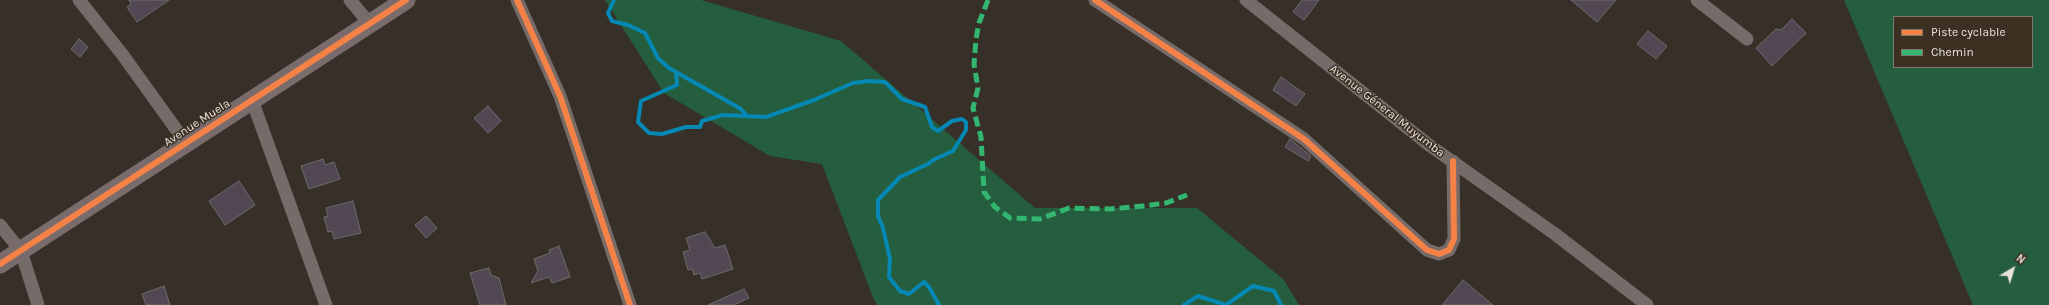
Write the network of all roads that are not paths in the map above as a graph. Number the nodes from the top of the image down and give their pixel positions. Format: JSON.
{"nodes":[{"id":1,"x":79,"y":0,"type":"edge"},
{"id":2,"x":350,"y":0,"type":"edge"},
{"id":3,"x":406,"y":0,"type":"edge"},
{"id":4,"x":517,"y":0,"type":"edge"},
{"id":5,"x":1095,"y":0,"type":"edge"},
{"id":6,"x":1246,"y":0,"type":"edge"},
{"id":7,"x":1697,"y":0,"type":"edge"},
{"id":8,"x":370,"y":24,"type":"junction"},
{"id":9,"x":1747,"y":39,"type":"dead end"},
{"id":10,"x":252,"y":100,"type":"junction"},
{"id":11,"x":186,"y":143,"type":"junction"},
{"id":12,"x":1452,"y":161,"type":"junction"},
{"id":13,"x":0,"y":224,"type":"edge"},
{"id":14,"x":21,"y":251,"type":"junction"},
{"id":15,"x":0,"y":264,"type":"edge"},
{"id":16,"x":38,"y":305,"type":"edge"},
{"id":17,"x":326,"y":305,"type":"edge"},
{"id":18,"x":630,"y":305,"type":"edge"},
{"id":19,"x":1646,"y":305,"type":"edge"}],
"edges":[{"from":1,"to":11,"type":"street"},
{"from":2,"to":8,"type":"street"},
{"from":3,"to":8,"type":"street","name":"Avenue Muela"},
{"from":4,"to":18,"type":"street"},
{"from":5,"to":12,"type":"street"},
{"from":6,"to":12,"type":"street","name":"Avenue Géneral Muyumba"},
{"from":7,"to":9,"type":"street"},
{"from":8,"to":10,"type":"street","name":"Avenue Muela"},
{"from":10,"to":11,"type":"street","name":"Avenue Muela"},
{"from":10,"to":17,"type":"street"},
{"from":11,"to":14,"type":"street","name":"Avenue Muela"},
{"from":12,"to":19,"type":"street","name":"Avenue Géneral Muyumba"},
{"from":13,"to":14,"type":"street"},
{"from":14,"to":15,"type":"street","name":"Avenue Muela"},
{"from":14,"to":16,"type":"street"}]}
